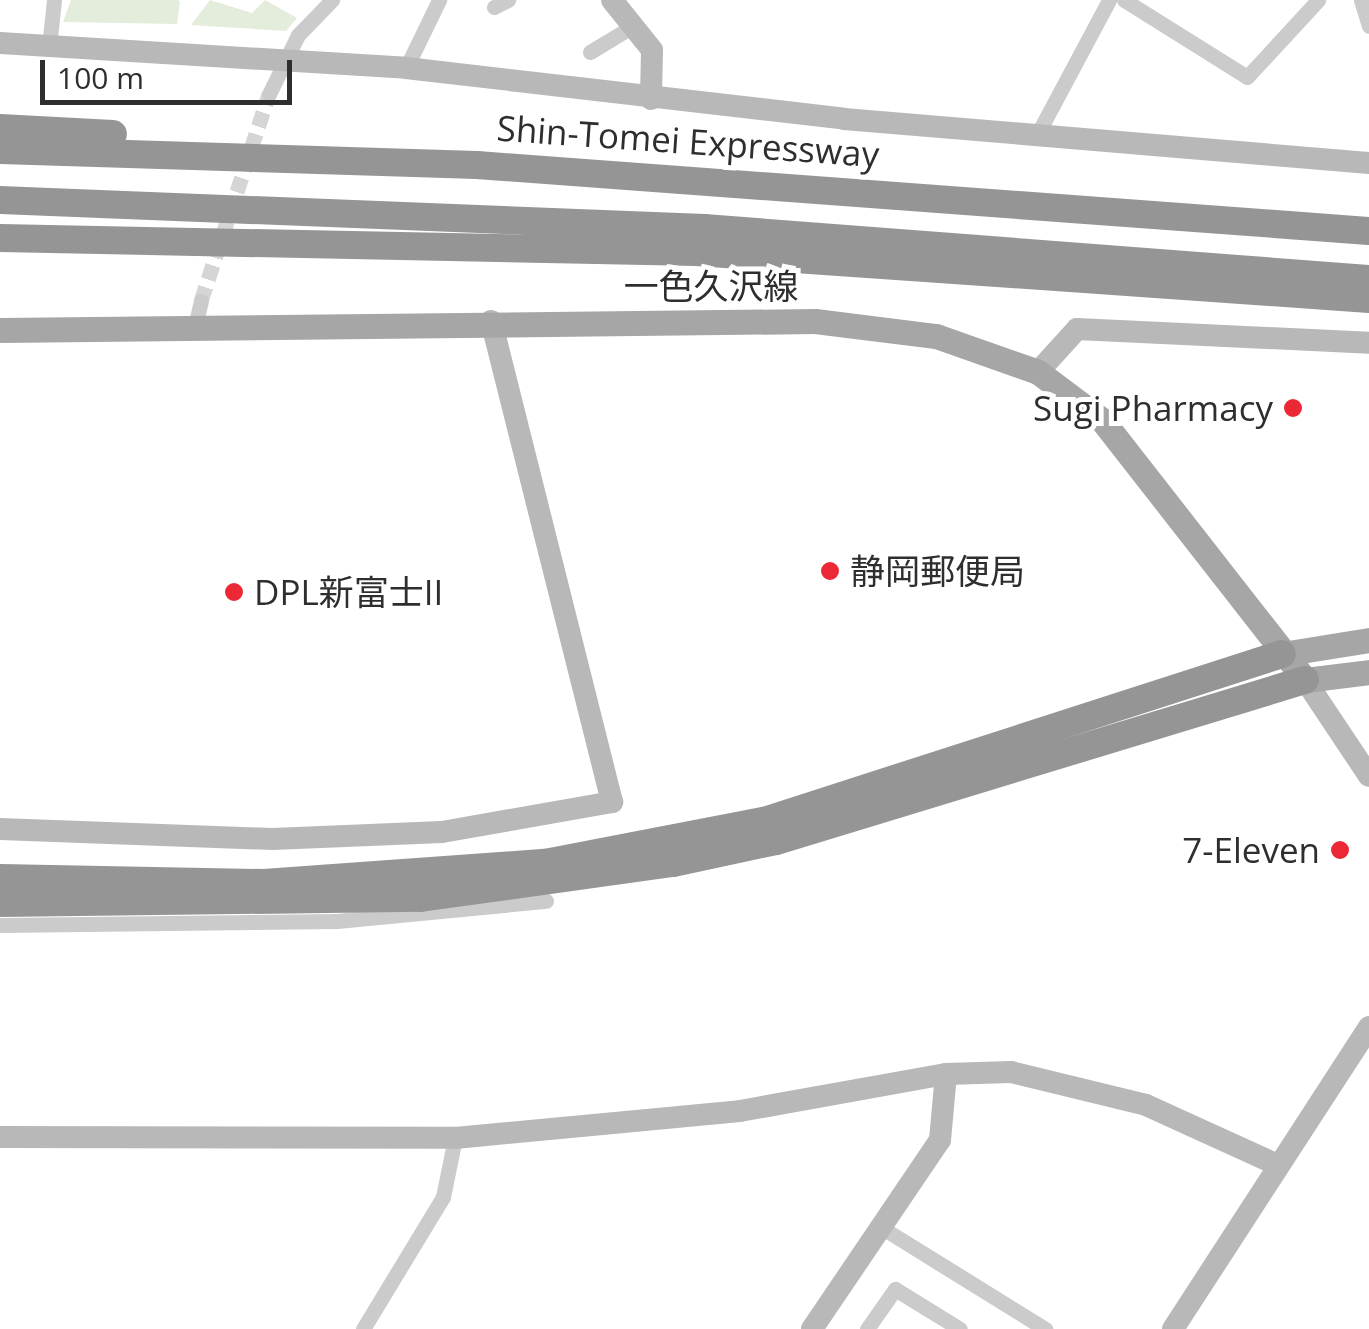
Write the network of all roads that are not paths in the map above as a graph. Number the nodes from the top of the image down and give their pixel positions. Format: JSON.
{"nodes":[{"id":1,"x":54,"y":0,"type":"edge"},
{"id":2,"x":332,"y":0,"type":"edge"},
{"id":3,"x":439,"y":0,"type":"edge"},
{"id":4,"x":1108,"y":0,"type":"edge"},
{"id":5,"x":1124,"y":0,"type":"edge"},
{"id":6,"x":1318,"y":0,"type":"edge"},
{"id":7,"x":1361,"y":0,"type":"edge"},
{"id":8,"x":623,"y":9,"type":"edge"},
{"id":9,"x":1369,"y":26,"type":"edge"},
{"id":10,"x":0,"y":44,"type":"edge"},
{"id":11,"x":49,"y":46,"type":"junction"},
{"id":12,"x":590,"y":52,"type":"dead end"},
{"id":13,"x":285,"y":58,"type":"junction"},
{"id":14,"x":406,"y":68,"type":"junction"},
{"id":15,"x":269,"y":94,"type":"tunnel mouth"},
{"id":16,"x":651,"y":99,"type":"junction"},
{"id":17,"x":0,"y":128,"type":"edge"},
{"id":18,"x":1037,"y":135,"type":"junction"},
{"id":19,"x":0,"y":150,"type":"edge"},
{"id":20,"x":1369,"y":163,"type":"edge"},
{"id":21,"x":476,"y":165,"type":"junction"},
{"id":22,"x":1,"y":200,"type":"edge"},
{"id":23,"x":1369,"y":231,"type":"edge"},
{"id":24,"x":1,"y":238,"type":"edge"},
{"id":25,"x":1369,"y":279,"type":"edge"},
{"id":26,"x":1369,"y":299,"type":"edge"},
{"id":27,"x":201,"y":301,"type":"tunnel mouth"},
{"id":28,"x":491,"y":321,"type":"junction"},
{"id":29,"x":0,"y":330,"type":"edge"},
{"id":30,"x":194,"y":331,"type":"junction"},
{"id":31,"x":1369,"y":342,"type":"edge"},
{"id":32,"x":1038,"y":372,"type":"junction"},
{"id":33,"x":1369,"y":640,"type":"edge"},
{"id":34,"x":1282,"y":654,"type":"junction"},
{"id":35,"x":1369,"y":672,"type":"edge"},
{"id":36,"x":1304,"y":680,"type":"junction"},
{"id":37,"x":1369,"y":776,"type":"edge"},
{"id":38,"x":0,"y":829,"type":"edge"},
{"id":39,"x":0,"y":878,"type":"edge"},
{"id":40,"x":546,"y":901,"type":"dead end"},
{"id":41,"x":0,"y":902,"type":"edge"},
{"id":42,"x":0,"y":924,"type":"edge"},
{"id":43,"x":1369,"y":1026,"type":"edge"},
{"id":44,"x":946,"y":1074,"type":"junction"},
{"id":45,"x":0,"y":1137,"type":"edge"},
{"id":46,"x":455,"y":1138,"type":"junction"},
{"id":47,"x":1273,"y":1163,"type":"junction"},
{"id":48,"x":884,"y":1229,"type":"junction"},
{"id":49,"x":1039,"y":1328,"type":"edge"},
{"id":50,"x":363,"y":1329,"type":"edge"},
{"id":51,"x":812,"y":1329,"type":"edge"},
{"id":52,"x":867,"y":1329,"type":"edge"},
{"id":53,"x":960,"y":1329,"type":"edge"},
{"id":54,"x":1173,"y":1329,"type":"edge"}],
"edges":[{"from":1,"to":11,"type":"street"},
{"from":2,"to":13,"type":"street"},
{"from":3,"to":14,"type":"street"},
{"from":4,"to":18,"type":"street"},
{"from":5,"to":6,"type":"street"},
{"from":7,"to":9,"type":"street"},
{"from":8,"to":12,"type":"street"},
{"from":8,"to":16,"type":"street"},
{"from":10,"to":11,"type":"street"},
{"from":11,"to":13,"type":"street"},
{"from":13,"to":14,"type":"street"},
{"from":13,"to":15,"type":"street"},
{"from":14,"to":16,"type":"street"},
{"from":16,"to":18,"type":"street"},
{"from":17,"to":21,"type":"highway"},
{"from":18,"to":20,"type":"street"},
{"from":19,"to":21,"type":"highway","name":"Shin-Tomei Expressway"},
{"from":21,"to":23,"type":"highway","name":"Shin-Tomei Expressway"},
{"from":22,"to":25,"type":"highway"},
{"from":24,"to":26,"type":"highway"},
{"from":27,"to":30,"type":"street"},
{"from":28,"to":30,"type":"main road","name":"一色久沢線"},
{"from":28,"to":32,"type":"main road","name":"一色久沢線"},
{"from":28,"to":38,"type":"street"},
{"from":29,"to":30,"type":"main road","name":"一色久沢線"},
{"from":31,"to":32,"type":"street"},
{"from":32,"to":34,"type":"main road","name":"一色久沢線"},
{"from":33,"to":34,"type":"main road"},
{"from":34,"to":36,"type":"main road","name":"一色久沢線"},
{"from":34,"to":39,"type":"highway"},
{"from":35,"to":36,"type":"main road"},
{"from":36,"to":37,"type":"street"},
{"from":36,"to":41,"type":"highway"},
{"from":40,"to":42,"type":"street"},
{"from":43,"to":47,"type":"street"},
{"from":44,"to":46,"type":"street"},
{"from":44,"to":47,"type":"street"},
{"from":44,"to":48,"type":"street"},
{"from":45,"to":46,"type":"street"},
{"from":46,"to":50,"type":"street"},
{"from":47,"to":54,"type":"street"},
{"from":48,"to":49,"type":"street"},
{"from":48,"to":51,"type":"street"},
{"from":52,"to":53,"type":"street"}]}
